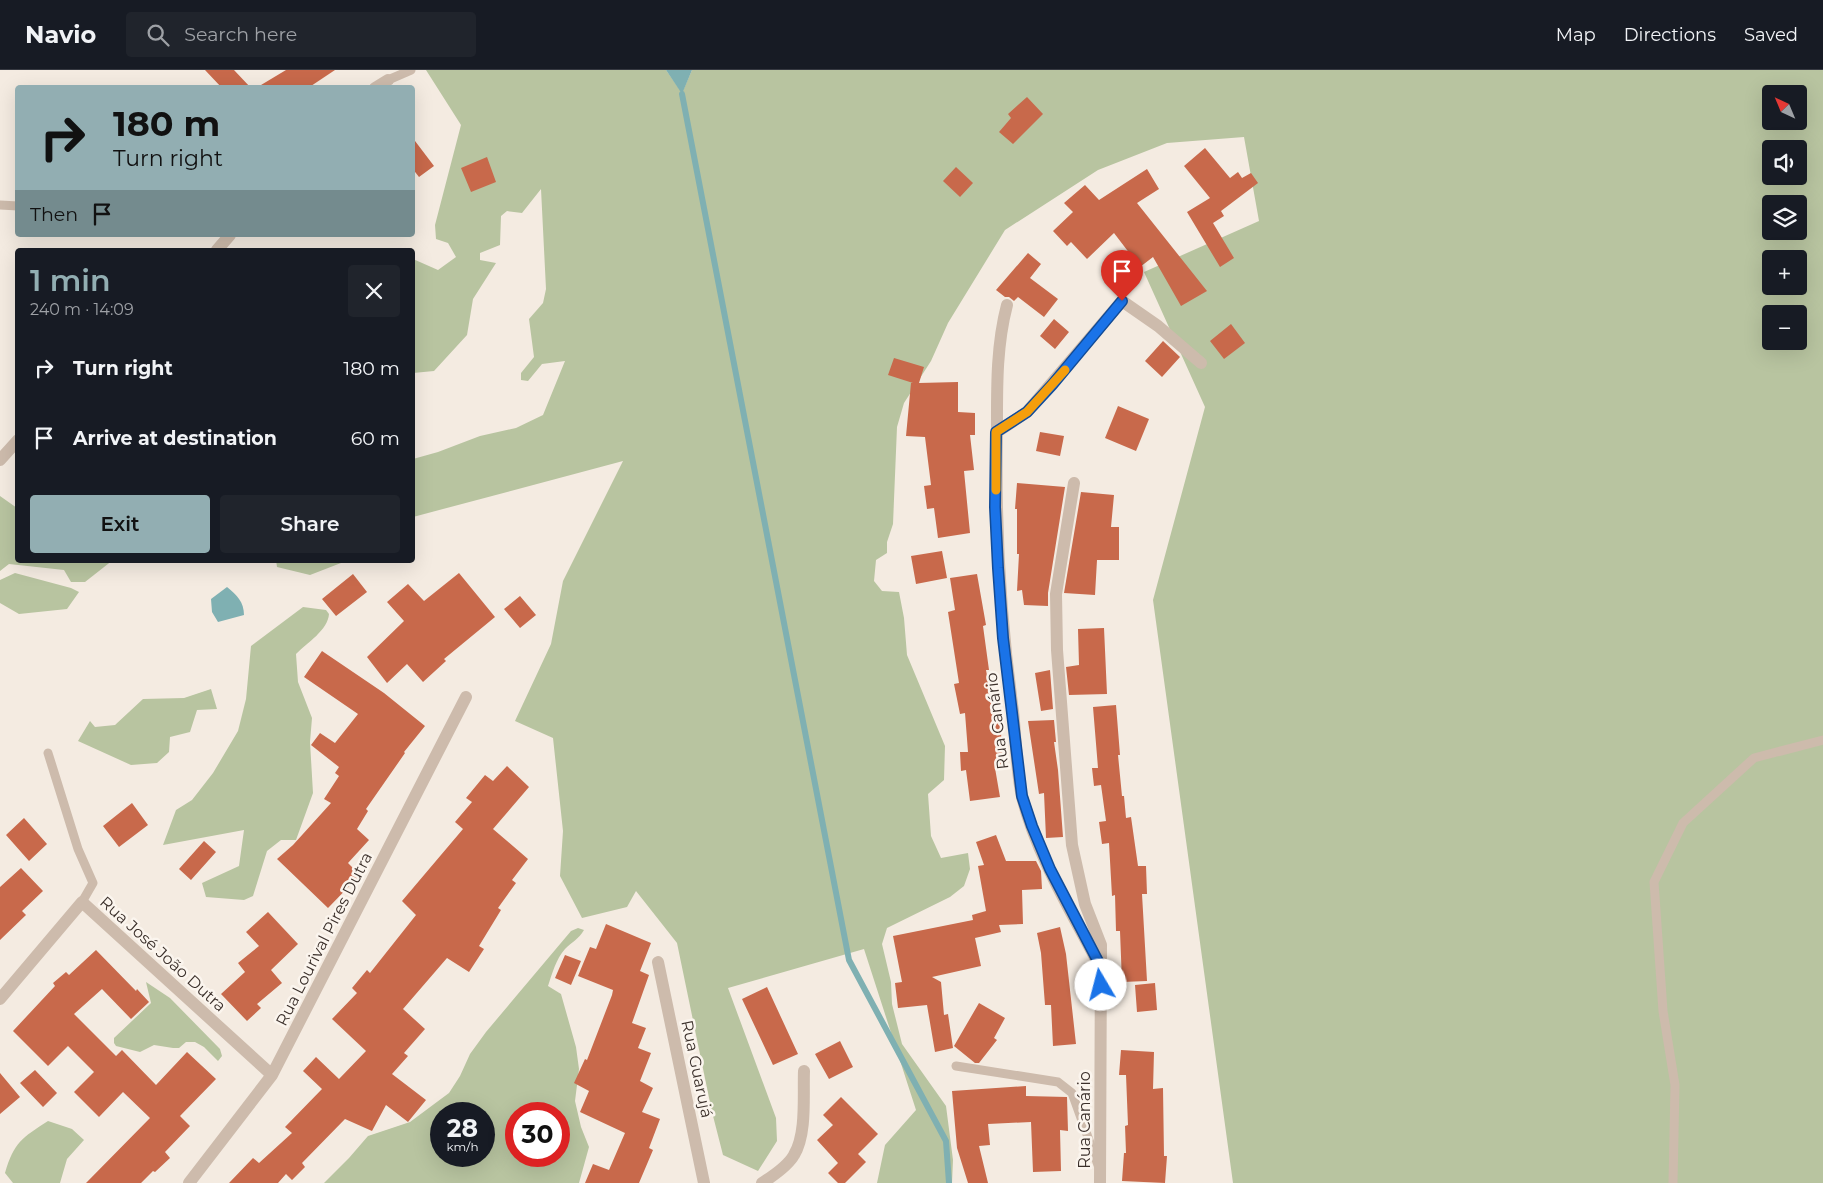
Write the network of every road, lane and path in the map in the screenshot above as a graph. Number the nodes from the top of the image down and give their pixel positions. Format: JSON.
{"nodes":[{"id":1,"x":410,"y":70,"type":"edge"},
{"id":2,"x":388,"y":80,"type":"joint"},
{"id":3,"x":380,"y":85,"type":"edge"},
{"id":4,"x":0,"y":205,"type":"edge"},
{"id":5,"x":15,"y":206,"type":"edge"},
{"id":6,"x":228,"y":237,"type":"edge"},
{"id":7,"x":219,"y":248,"type":"edge"},
{"id":8,"x":1007,"y":305,"type":"dead end"},
{"id":9,"x":1201,"y":362,"type":"dead end"},
{"id":10,"x":996,"y":432,"type":"junction"},
{"id":11,"x":15,"y":443,"type":"edge"},
{"id":12,"x":0,"y":460,"type":"edge"},
{"id":13,"x":1074,"y":483,"type":"dead end"},
{"id":14,"x":466,"y":697,"type":"dead end"},
{"id":15,"x":1823,"y":740,"type":"edge"},
{"id":16,"x":48,"y":753,"type":"dead end"},
{"id":17,"x":82,"y":902,"type":"junction"},
{"id":18,"x":658,"y":962,"type":"dead end"},
{"id":19,"x":1101,"y":967,"type":"junction"},
{"id":20,"x":0,"y":999,"type":"edge"},
{"id":21,"x":956,"y":1066,"type":"dead end"},
{"id":22,"x":804,"y":1071,"type":"dead end"},
{"id":23,"x":272,"y":1075,"type":"junction"},
{"id":24,"x":1100,"y":1178,"type":"edge"},
{"id":25,"x":189,"y":1183,"type":"edge"},
{"id":26,"x":704,"y":1183,"type":"edge"},
{"id":27,"x":762,"y":1183,"type":"edge"},
{"id":28,"x":1673,"y":1183,"type":"edge"}],
"edges":[{"from":1,"to":2,"type":"lane"},
{"from":2,"to":3,"type":"street"},
{"from":4,"to":5,"type":"lane"},
{"from":6,"to":7,"type":"street"},
{"from":8,"to":10,"type":"street","name":"Rua Canário"},
{"from":9,"to":10,"type":"street"},
{"from":10,"to":19,"type":"street","name":"Rua Canário"},
{"from":11,"to":12,"type":"street"},
{"from":13,"to":19,"type":"street","name":"Rua Canário"},
{"from":14,"to":23,"type":"street","name":"Rua Lourival Pires Dutra"},
{"from":15,"to":28,"type":"lane"},
{"from":16,"to":17,"type":"lane"},
{"from":17,"to":20,"type":"street","name":"Rua José João Dutra"},
{"from":17,"to":23,"type":"street","name":"Rua José João Dutra"},
{"from":18,"to":26,"type":"street","name":"Rua Guarujá"},
{"from":19,"to":24,"type":"street","name":"Rua Canário"},
{"from":21,"to":24,"type":"lane"},
{"from":22,"to":27,"type":"street"},
{"from":23,"to":25,"type":"street","name":"Rua Lourival Pires Dutra"}]}
